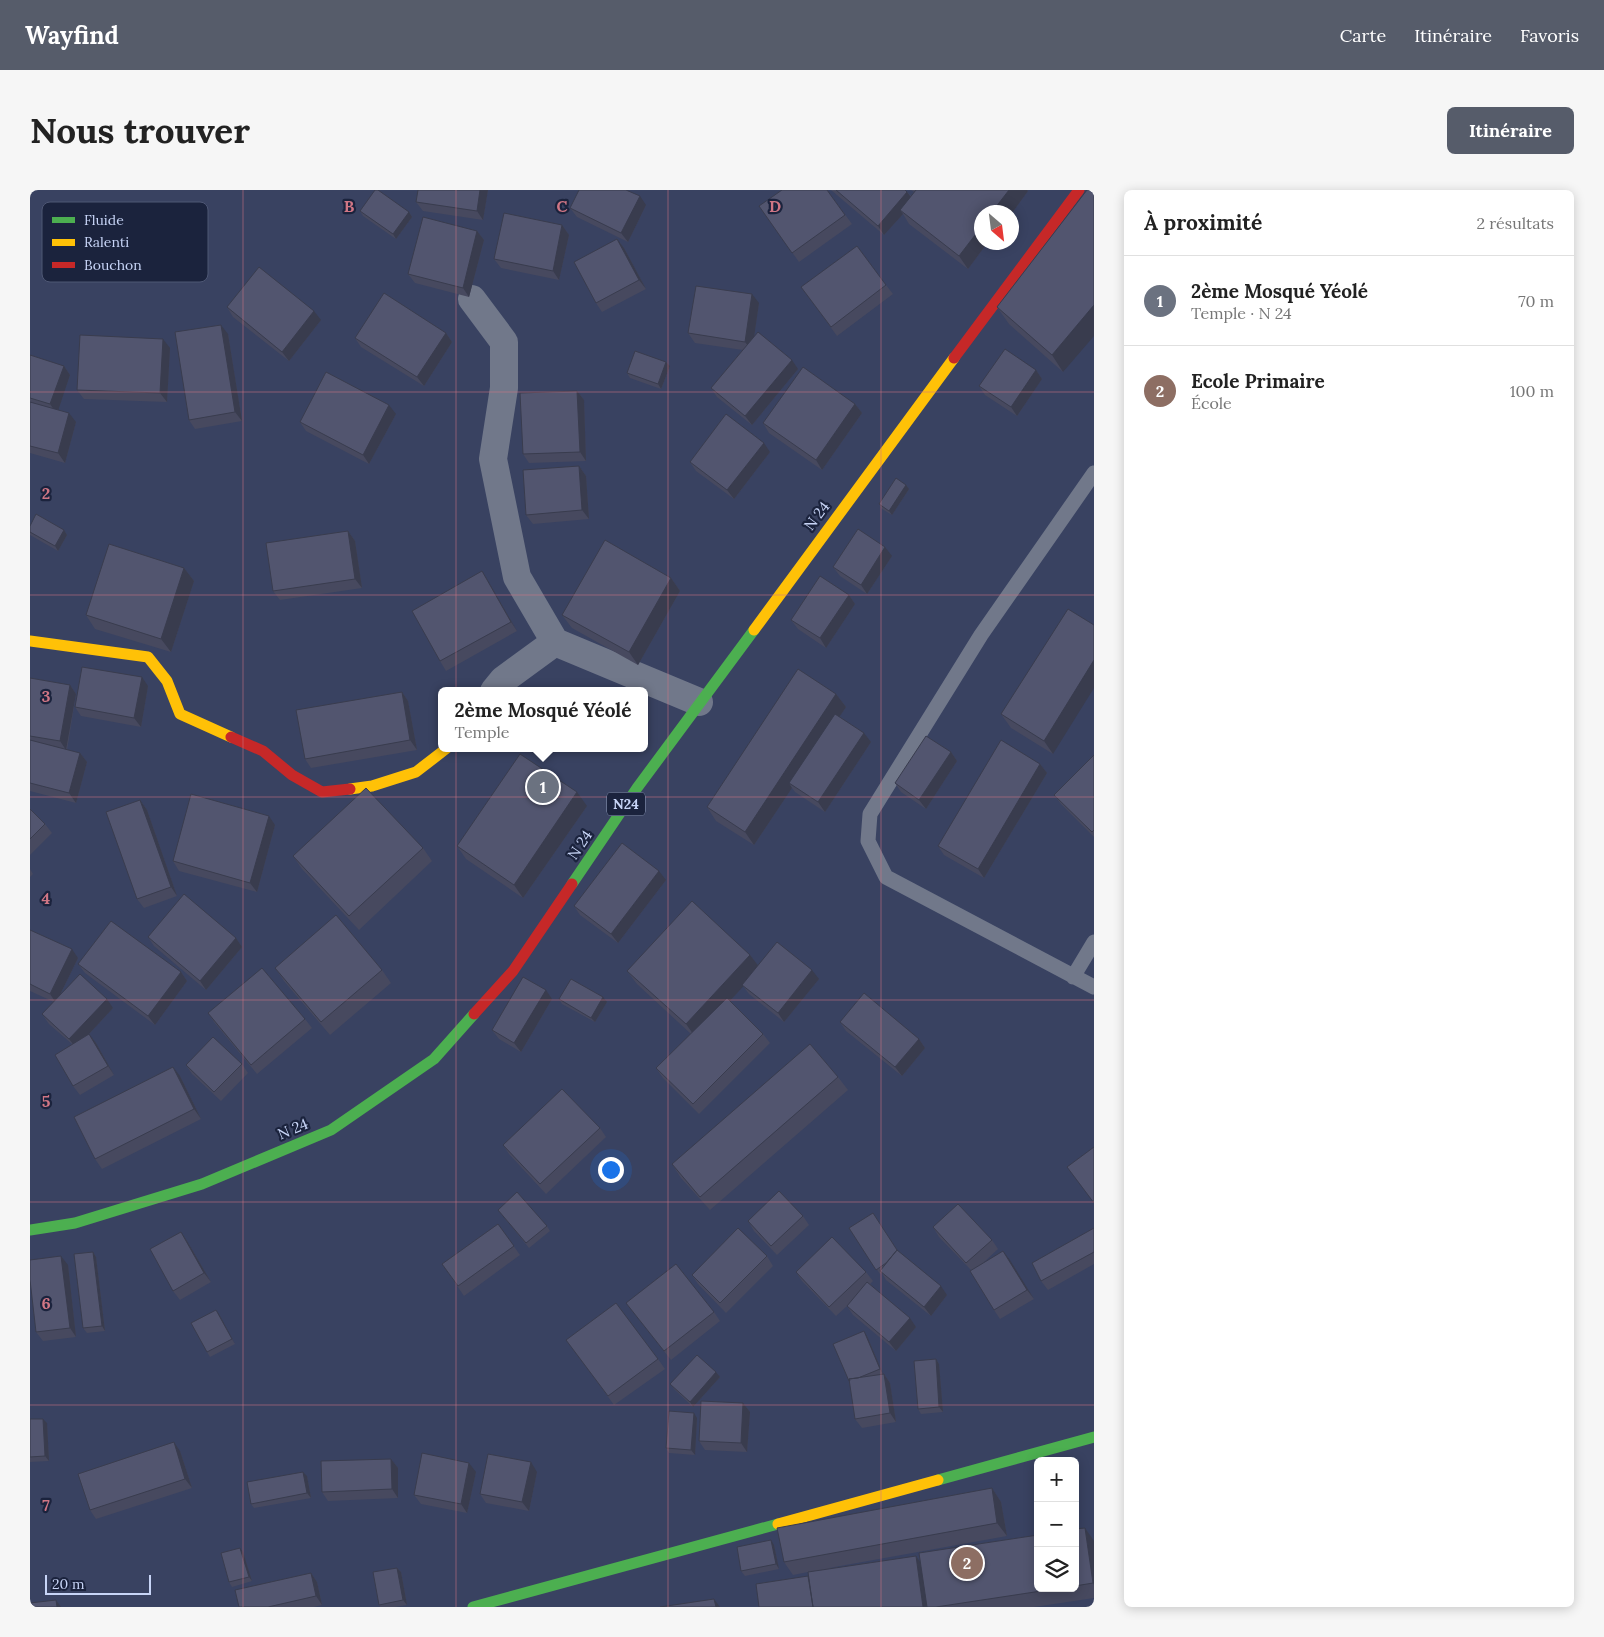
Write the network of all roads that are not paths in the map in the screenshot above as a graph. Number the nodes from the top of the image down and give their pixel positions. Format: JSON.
{"nodes":[{"id":1,"x":1079,"y":190,"type":"edge"},
{"id":2,"x":472,"y":299,"type":"dead end"},
{"id":3,"x":1094,"y":473,"type":"edge"},
{"id":4,"x":30,"y":641,"type":"edge"},
{"id":5,"x":555,"y":642,"type":"junction"},
{"id":6,"x":497,"y":687,"type":"edge"},
{"id":7,"x":698,"y":702,"type":"junction"},
{"id":8,"x":443,"y":752,"type":"edge"},
{"id":9,"x":1094,"y":942,"type":"edge"},
{"id":10,"x":1073,"y":977,"type":"junction"},
{"id":11,"x":1094,"y":987,"type":"edge"},
{"id":12,"x":30,"y":1230,"type":"edge"},
{"id":13,"x":1094,"y":1437,"type":"edge"},
{"id":14,"x":472,"y":1607,"type":"edge"}],
"edges":[{"from":1,"to":7,"type":"main road","name":"N 24","number":"N24"},
{"from":2,"to":5,"type":"street"},
{"from":3,"to":10,"type":"lane"},
{"from":4,"to":8,"type":"main road"},
{"from":5,"to":6,"type":"street"},
{"from":5,"to":7,"type":"street"},
{"from":7,"to":12,"type":"main road","name":"N 24","number":"N24"},
{"from":9,"to":10,"type":"lane"},
{"from":10,"to":11,"type":"lane"},
{"from":13,"to":14,"type":"main road"}]}
